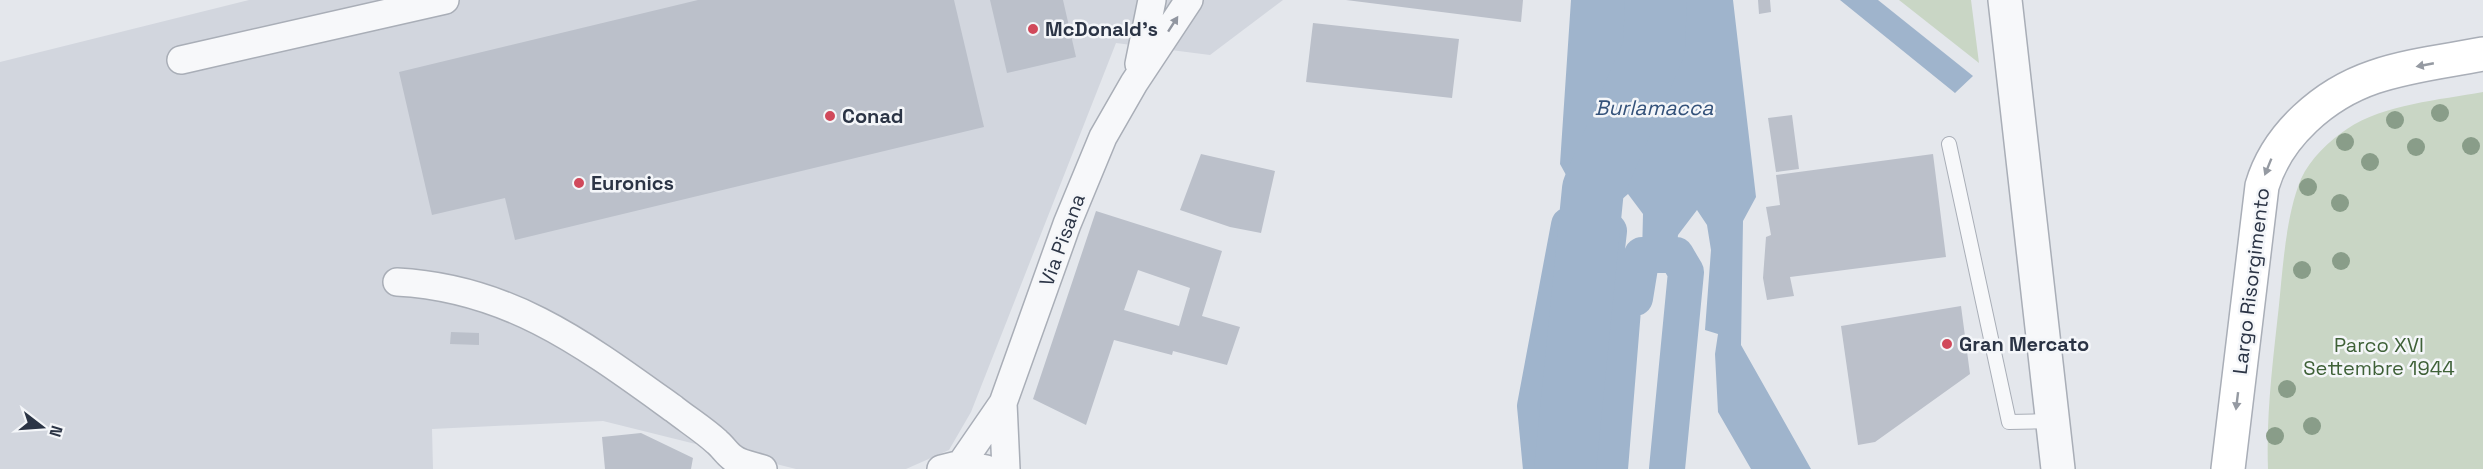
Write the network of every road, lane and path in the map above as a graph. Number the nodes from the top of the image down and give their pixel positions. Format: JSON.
{"nodes":[{"id":1,"x":445,"y":0,"type":"edge"},
{"id":2,"x":1152,"y":0,"type":"edge"},
{"id":3,"x":1189,"y":0,"type":"edge"},
{"id":4,"x":2005,"y":0,"type":"edge"},
{"id":5,"x":2483,"y":54,"type":"edge"},
{"id":6,"x":181,"y":60,"type":"dead end"},
{"id":7,"x":1134,"y":83,"type":"junction"},
{"id":8,"x":1949,"y":144,"type":"dead end"},
{"id":9,"x":397,"y":282,"type":"dead end"},
{"id":10,"x":1003,"y":403,"type":"junction"},
{"id":11,"x":2052,"y":421,"type":"junction"},
{"id":12,"x":732,"y":464,"type":"edge"},
{"id":13,"x":963,"y":467,"type":"edge"},
{"id":14,"x":763,"y":469,"type":"edge"},
{"id":15,"x":1006,"y":469,"type":"edge"},
{"id":16,"x":2058,"y":469,"type":"edge"},
{"id":17,"x":2228,"y":469,"type":"edge"}],
"edges":[{"from":1,"to":6,"type":"street"},
{"from":2,"to":7,"type":"street","name":"Via Pisana"},
{"from":7,"to":3,"type":"street","name":"Via Pisana","one_way":true},
{"from":4,"to":11,"type":"street"},
{"from":5,"to":17,"type":"main road","name":"Largo Risorgimento","one_way":true},
{"from":7,"to":10,"type":"street","name":"Via Pisana"},
{"from":8,"to":11,"type":"lane"},
{"from":9,"to":12,"type":"street"},
{"from":10,"to":13,"type":"street","name":"Via Pisana"},
{"from":10,"to":15,"type":"street","name":"Via Pisana"},
{"from":11,"to":16,"type":"street"},
{"from":12,"to":14,"type":"street"}]}
